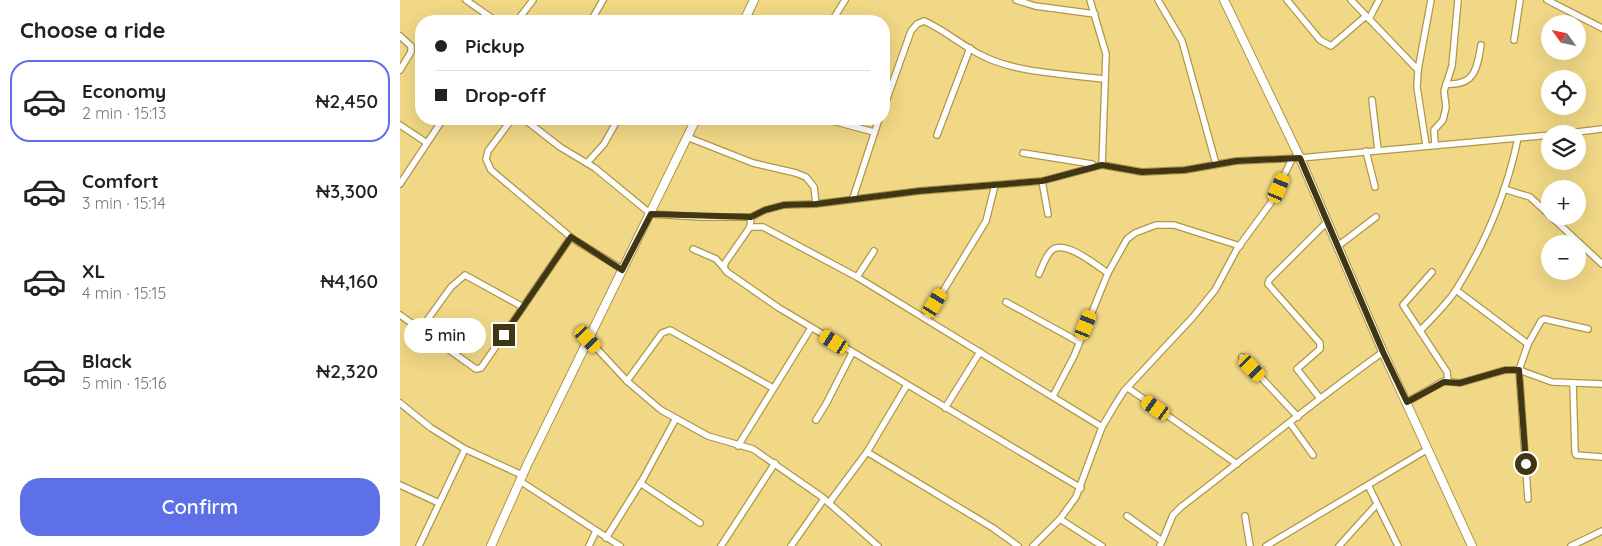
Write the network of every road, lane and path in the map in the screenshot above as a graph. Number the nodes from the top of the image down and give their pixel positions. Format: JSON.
{"nodes":[{"id":1,"x":466,"y":0,"type":"edge"},
{"id":2,"x":533,"y":0,"type":"edge"},
{"id":3,"x":603,"y":0,"type":"edge"},
{"id":4,"x":754,"y":0,"type":"edge"},
{"id":5,"x":845,"y":0,"type":"edge"},
{"id":6,"x":1016,"y":0,"type":"edge"},
{"id":7,"x":1090,"y":0,"type":"edge"},
{"id":8,"x":1158,"y":0,"type":"edge"},
{"id":9,"x":1224,"y":0,"type":"edge"},
{"id":10,"x":1287,"y":0,"type":"edge"},
{"id":11,"x":1351,"y":0,"type":"edge"},
{"id":12,"x":1379,"y":0,"type":"edge"},
{"id":13,"x":1431,"y":0,"type":"edge"},
{"id":14,"x":1458,"y":0,"type":"edge"},
{"id":15,"x":1520,"y":0,"type":"edge"},
{"id":16,"x":1547,"y":0,"type":"edge"},
{"id":17,"x":1095,"y":14,"type":"junction"},
{"id":18,"x":487,"y":15,"type":"edge"},
{"id":19,"x":522,"y":15,"type":"edge"},
{"id":20,"x":594,"y":15,"type":"edge"},
{"id":21,"x":747,"y":15,"type":"edge"},
{"id":22,"x":836,"y":15,"type":"edge"},
{"id":23,"x":1367,"y":18,"type":"junction"},
{"id":24,"x":1602,"y":28,"type":"edge"},
{"id":25,"x":400,"y":36,"type":"edge"},
{"id":26,"x":1514,"y":40,"type":"dead end"},
{"id":27,"x":1481,"y":45,"type":"dead end"},
{"id":28,"x":970,"y":48,"type":"junction"},
{"id":29,"x":400,"y":70,"type":"edge"},
{"id":30,"x":1418,"y":70,"type":"junction"},
{"id":31,"x":1104,"y":79,"type":"junction"},
{"id":32,"x":1446,"y":84,"type":"junction"},
{"id":33,"x":890,"y":90,"type":"edge"},
{"id":34,"x":1372,"y":100,"type":"dead end"},
{"id":35,"x":400,"y":125,"type":"edge"},
{"id":36,"x":439,"y":125,"type":"edge"},
{"id":37,"x":508,"y":125,"type":"edge"},
{"id":38,"x":532,"y":125,"type":"edge"},
{"id":39,"x":615,"y":125,"type":"edge"},
{"id":40,"x":693,"y":125,"type":"edge"},
{"id":41,"x":848,"y":125,"type":"edge"},
{"id":42,"x":877,"y":125,"type":"edge"},
{"id":43,"x":1602,"y":129,"type":"edge"},
{"id":44,"x":1586,"y":131,"type":"edge"},
{"id":45,"x":874,"y":132,"type":"junction"},
{"id":46,"x":937,"y":135,"type":"dead end"},
{"id":47,"x":1541,"y":136,"type":"edge"},
{"id":48,"x":687,"y":137,"type":"junction"},
{"id":49,"x":1518,"y":138,"type":"junction"},
{"id":50,"x":427,"y":143,"type":"junction"},
{"id":51,"x":1435,"y":144,"type":"junction"},
{"id":52,"x":1426,"y":145,"type":"junction"},
{"id":53,"x":1378,"y":150,"type":"junction"},
{"id":54,"x":1366,"y":151,"type":"junction"},
{"id":55,"x":1023,"y":153,"type":"dead end"},
{"id":56,"x":1292,"y":158,"type":"junction"},
{"id":57,"x":1300,"y":158,"type":"junction"},
{"id":58,"x":1067,"y":161,"type":"junction"},
{"id":59,"x":587,"y":163,"type":"junction"},
{"id":60,"x":1092,"y":164,"type":"dead end"},
{"id":61,"x":1216,"y":164,"type":"junction"},
{"id":62,"x":1102,"y":165,"type":"junction"},
{"id":63,"x":1065,"y":173,"type":"junction"},
{"id":64,"x":1042,"y":181,"type":"junction"},
{"id":65,"x":400,"y":184,"type":"edge"},
{"id":66,"x":995,"y":186,"type":"junction"},
{"id":67,"x":1375,"y":187,"type":"dead end"},
{"id":68,"x":1504,"y":189,"type":"junction"},
{"id":69,"x":853,"y":198,"type":"junction"},
{"id":70,"x":816,"y":204,"type":"junction"},
{"id":71,"x":651,"y":214,"type":"junction"},
{"id":72,"x":1048,"y":214,"type":"dead end"},
{"id":73,"x":751,"y":217,"type":"junction"},
{"id":74,"x":1376,"y":217,"type":"dead end"},
{"id":75,"x":1328,"y":222,"type":"junction"},
{"id":76,"x":750,"y":227,"type":"junction"},
{"id":77,"x":571,"y":237,"type":"junction"},
{"id":78,"x":1240,"y":246,"type":"junction"},
{"id":79,"x":1338,"y":246,"type":"junction"},
{"id":80,"x":693,"y":249,"type":"dead end"},
{"id":81,"x":874,"y":250,"type":"dead end"},
{"id":82,"x":1602,"y":264,"type":"edge"},
{"id":83,"x":724,"y":268,"type":"junction"},
{"id":84,"x":622,"y":270,"type":"junction"},
{"id":85,"x":1432,"y":272,"type":"dead end"},
{"id":86,"x":1108,"y":273,"type":"junction"},
{"id":87,"x":1039,"y":274,"type":"dead end"},
{"id":88,"x":857,"y":277,"type":"junction"},
{"id":89,"x":1456,"y":290,"type":"junction"},
{"id":90,"x":1006,"y":302,"type":"dead end"},
{"id":91,"x":524,"y":307,"type":"junction"},
{"id":92,"x":400,"y":316,"type":"edge"},
{"id":93,"x":926,"y":319,"type":"junction"},
{"id":94,"x":810,"y":328,"type":"junction"},
{"id":95,"x":1588,"y":329,"type":"dead end"},
{"id":96,"x":420,"y":330,"type":"junction"},
{"id":97,"x":1420,"y":331,"type":"junction"},
{"id":98,"x":588,"y":339,"type":"junction"},
{"id":99,"x":1079,"y":342,"type":"junction"},
{"id":100,"x":1528,"y":344,"type":"junction"},
{"id":101,"x":980,"y":352,"type":"junction"},
{"id":102,"x":1383,"y":352,"type":"junction"},
{"id":103,"x":852,"y":353,"type":"junction"},
{"id":104,"x":1242,"y":358,"type":"dead end"},
{"id":105,"x":1519,"y":370,"type":"junction"},
{"id":106,"x":627,"y":381,"type":"junction"},
{"id":107,"x":1448,"y":381,"type":"junction"},
{"id":108,"x":1573,"y":384,"type":"junction"},
{"id":109,"x":1602,"y":384,"type":"edge"},
{"id":110,"x":907,"y":385,"type":"junction"},
{"id":111,"x":773,"y":388,"type":"junction"},
{"id":112,"x":1128,"y":388,"type":"junction"},
{"id":113,"x":1053,"y":396,"type":"junction"},
{"id":114,"x":1319,"y":398,"type":"junction"},
{"id":115,"x":1407,"y":402,"type":"junction"},
{"id":116,"x":400,"y":403,"type":"edge"},
{"id":117,"x":945,"y":408,"type":"junction"},
{"id":118,"x":1298,"y":417,"type":"junction"},
{"id":119,"x":675,"y":420,"type":"junction"},
{"id":120,"x":816,"y":420,"type":"dead end"},
{"id":121,"x":1290,"y":423,"type":"junction"},
{"id":122,"x":1102,"y":427,"type":"junction"},
{"id":123,"x":738,"y":446,"type":"junction"},
{"id":124,"x":465,"y":449,"type":"junction"},
{"id":125,"x":1428,"y":449,"type":"junction"},
{"id":126,"x":867,"y":452,"type":"junction"},
{"id":127,"x":1313,"y":455,"type":"dead end"},
{"id":128,"x":1602,"y":457,"type":"edge"},
{"id":129,"x":775,"y":463,"type":"junction"},
{"id":130,"x":1237,"y":464,"type":"junction"},
{"id":131,"x":521,"y":478,"type":"junction"},
{"id":132,"x":640,"y":483,"type":"junction"},
{"id":133,"x":400,"y":485,"type":"edge"},
{"id":134,"x":1368,"y":486,"type":"junction"},
{"id":135,"x":1081,"y":488,"type":"junction"},
{"id":136,"x":824,"y":499,"type":"junction"},
{"id":137,"x":1528,"y":499,"type":"dead end"},
{"id":138,"x":439,"y":503,"type":"junction"},
{"id":139,"x":829,"y":503,"type":"junction"},
{"id":140,"x":1377,"y":504,"type":"junction"},
{"id":141,"x":1127,"y":516,"type":"dead end"},
{"id":142,"x":1245,"y":516,"type":"dead end"},
{"id":143,"x":1060,"y":519,"type":"junction"},
{"id":144,"x":700,"y":522,"type":"dead end"},
{"id":145,"x":596,"y":531,"type":"junction"},
{"id":146,"x":1602,"y":531,"type":"edge"},
{"id":147,"x":606,"y":538,"type":"junction"},
{"id":148,"x":1161,"y":543,"type":"edge"},
{"id":149,"x":419,"y":546,"type":"edge"},
{"id":150,"x":492,"y":546,"type":"edge"},
{"id":151,"x":589,"y":546,"type":"edge"},
{"id":152,"x":620,"y":546,"type":"edge"},
{"id":153,"x":721,"y":546,"type":"edge"},
{"id":154,"x":791,"y":546,"type":"edge"},
{"id":155,"x":878,"y":546,"type":"edge"},
{"id":156,"x":1018,"y":546,"type":"edge"},
{"id":157,"x":1033,"y":546,"type":"edge"},
{"id":158,"x":1102,"y":546,"type":"edge"},
{"id":159,"x":1250,"y":546,"type":"edge"},
{"id":160,"x":1266,"y":546,"type":"edge"},
{"id":161,"x":1339,"y":546,"type":"edge"},
{"id":162,"x":1398,"y":546,"type":"edge"},
{"id":163,"x":1472,"y":546,"type":"edge"},
{"id":164,"x":1572,"y":546,"type":"edge"}],
"edges":[{"from":1,"to":18,"type":"street"},
{"from":2,"to":19,"type":"street"},
{"from":3,"to":20,"type":"street"},
{"from":4,"to":21,"type":"street"},
{"from":5,"to":22,"type":"street"},
{"from":6,"to":17,"type":"street"},
{"from":7,"to":17,"type":"street"},
{"from":8,"to":61,"type":"street"},
{"from":9,"to":57,"type":"street"},
{"from":10,"to":23,"type":"street"},
{"from":11,"to":23,"type":"street"},
{"from":12,"to":23,"type":"street"},
{"from":13,"to":30,"type":"street"},
{"from":14,"to":32,"type":"street"},
{"from":15,"to":26,"type":"street"},
{"from":16,"to":24,"type":"street"},
{"from":17,"to":31,"type":"street"},
{"from":23,"to":30,"type":"street"},
{"from":25,"to":29,"type":"street"},
{"from":27,"to":32,"type":"street"},
{"from":28,"to":31,"type":"street"},
{"from":28,"to":33,"type":"street"},
{"from":28,"to":46,"type":"street"},
{"from":30,"to":52,"type":"street"},
{"from":31,"to":62,"type":"street"},
{"from":32,"to":51,"type":"street"},
{"from":34,"to":53,"type":"street"},
{"from":35,"to":50,"type":"street"},
{"from":36,"to":50,"type":"street"},
{"from":37,"to":77,"type":"street"},
{"from":38,"to":59,"type":"street"},
{"from":39,"to":59,"type":"street"},
{"from":40,"to":48,"type":"street"},
{"from":41,"to":45,"type":"street"},
{"from":42,"to":45,"type":"street"},
{"from":43,"to":44,"type":"street"},
{"from":45,"to":69,"type":"street"},
{"from":47,"to":49,"type":"street"},
{"from":48,"to":70,"type":"street"},
{"from":48,"to":71,"type":"street"},
{"from":49,"to":51,"type":"street"},
{"from":49,"to":68,"type":"street"},
{"from":50,"to":65,"type":"street"},
{"from":51,"to":52,"type":"street"},
{"from":52,"to":53,"type":"street"},
{"from":53,"to":54,"type":"street"},
{"from":54,"to":57,"type":"street"},
{"from":54,"to":67,"type":"street"},
{"from":55,"to":58,"type":"street"},
{"from":56,"to":57,"type":"street"},
{"from":56,"to":61,"type":"street"},
{"from":56,"to":78,"type":"street"},
{"from":57,"to":75,"type":"street"},
{"from":58,"to":60,"type":"street"},
{"from":58,"to":63,"type":"street"},
{"from":59,"to":71,"type":"street"},
{"from":61,"to":62,"type":"street"},
{"from":62,"to":63,"type":"street"},
{"from":63,"to":64,"type":"street"},
{"from":64,"to":66,"type":"street"},
{"from":64,"to":72,"type":"street"},
{"from":66,"to":69,"type":"street"},
{"from":66,"to":93,"type":"street"},
{"from":68,"to":82,"type":"street"},
{"from":68,"to":89,"type":"street"},
{"from":69,"to":70,"type":"street"},
{"from":70,"to":73,"type":"street"},
{"from":71,"to":73,"type":"street"},
{"from":71,"to":84,"type":"street"},
{"from":73,"to":76,"type":"street"},
{"from":74,"to":79,"type":"street"},
{"from":75,"to":79,"type":"street"},
{"from":75,"to":114,"type":"street"},
{"from":76,"to":83,"type":"street"},
{"from":76,"to":88,"type":"street"},
{"from":77,"to":84,"type":"street"},
{"from":77,"to":91,"type":"street"},
{"from":78,"to":86,"type":"street"},
{"from":78,"to":112,"type":"street"},
{"from":79,"to":102,"type":"street"},
{"from":80,"to":83,"type":"street"},
{"from":81,"to":88,"type":"street"},
{"from":83,"to":94,"type":"street"},
{"from":84,"to":98,"type":"street"},
{"from":85,"to":97,"type":"street"},
{"from":86,"to":87,"type":"street"},
{"from":86,"to":99,"type":"street"},
{"from":88,"to":93,"type":"street"},
{"from":89,"to":97,"type":"street"},
{"from":89,"to":100,"type":"street"},
{"from":90,"to":99,"type":"street"},
{"from":91,"to":96,"type":"street"},
{"from":91,"to":96,"type":"street"},
{"from":92,"to":96,"type":"street"},
{"from":93,"to":101,"type":"street"},
{"from":94,"to":103,"type":"street"},
{"from":94,"to":111,"type":"street"},
{"from":95,"to":100,"type":"street"},
{"from":97,"to":107,"type":"street"},
{"from":98,"to":106,"type":"street"},
{"from":98,"to":131,"type":"street"},
{"from":99,"to":113,"type":"street"},
{"from":100,"to":105,"type":"street"},
{"from":101,"to":113,"type":"street"},
{"from":101,"to":117,"type":"street"},
{"from":102,"to":114,"type":"street"},
{"from":102,"to":115,"type":"street"},
{"from":103,"to":110,"type":"street"},
{"from":103,"to":120,"type":"street"},
{"from":104,"to":118,"type":"street"},
{"from":105,"to":107,"type":"street"},
{"from":105,"to":108,"type":"street"},
{"from":105,"to":137,"type":"street"},
{"from":106,"to":111,"type":"street"},
{"from":106,"to":119,"type":"street"},
{"from":107,"to":115,"type":"street"},
{"from":108,"to":109,"type":"street"},
{"from":108,"to":128,"type":"street"},
{"from":110,"to":117,"type":"street"},
{"from":110,"to":126,"type":"street"},
{"from":111,"to":123,"type":"street"},
{"from":112,"to":122,"type":"street"},
{"from":112,"to":130,"type":"street"},
{"from":113,"to":122,"type":"street"},
{"from":114,"to":118,"type":"street"},
{"from":115,"to":125,"type":"street"},
{"from":116,"to":124,"type":"street"},
{"from":117,"to":135,"type":"street"},
{"from":118,"to":121,"type":"street"},
{"from":119,"to":123,"type":"street"},
{"from":119,"to":132,"type":"street"},
{"from":121,"to":127,"type":"street"},
{"from":121,"to":130,"type":"street"},
{"from":122,"to":135,"type":"street"},
{"from":123,"to":129,"type":"street"},
{"from":124,"to":131,"type":"street"},
{"from":124,"to":138,"type":"street"},
{"from":125,"to":134,"type":"street"},
{"from":125,"to":163,"type":"street"},
{"from":126,"to":139,"type":"street"},
{"from":126,"to":156,"type":"street"},
{"from":129,"to":136,"type":"street"},
{"from":129,"to":153,"type":"street"},
{"from":130,"to":148,"type":"street"},
{"from":131,"to":145,"type":"street"},
{"from":131,"to":150,"type":"street"},
{"from":132,"to":144,"type":"street"},
{"from":132,"to":147,"type":"street"},
{"from":133,"to":138,"type":"street"},
{"from":134,"to":140,"type":"street"},
{"from":134,"to":160,"type":"street"},
{"from":135,"to":143,"type":"street"},
{"from":136,"to":139,"type":"street"},
{"from":136,"to":154,"type":"street"},
{"from":138,"to":149,"type":"street"},
{"from":139,"to":155,"type":"street"},
{"from":140,"to":161,"type":"street"},
{"from":140,"to":162,"type":"street"},
{"from":141,"to":148,"type":"street"},
{"from":142,"to":159,"type":"street"},
{"from":143,"to":157,"type":"street"},
{"from":143,"to":158,"type":"street"},
{"from":145,"to":147,"type":"street"},
{"from":145,"to":151,"type":"street"},
{"from":146,"to":164,"type":"street"},
{"from":147,"to":152,"type":"street"}]}
